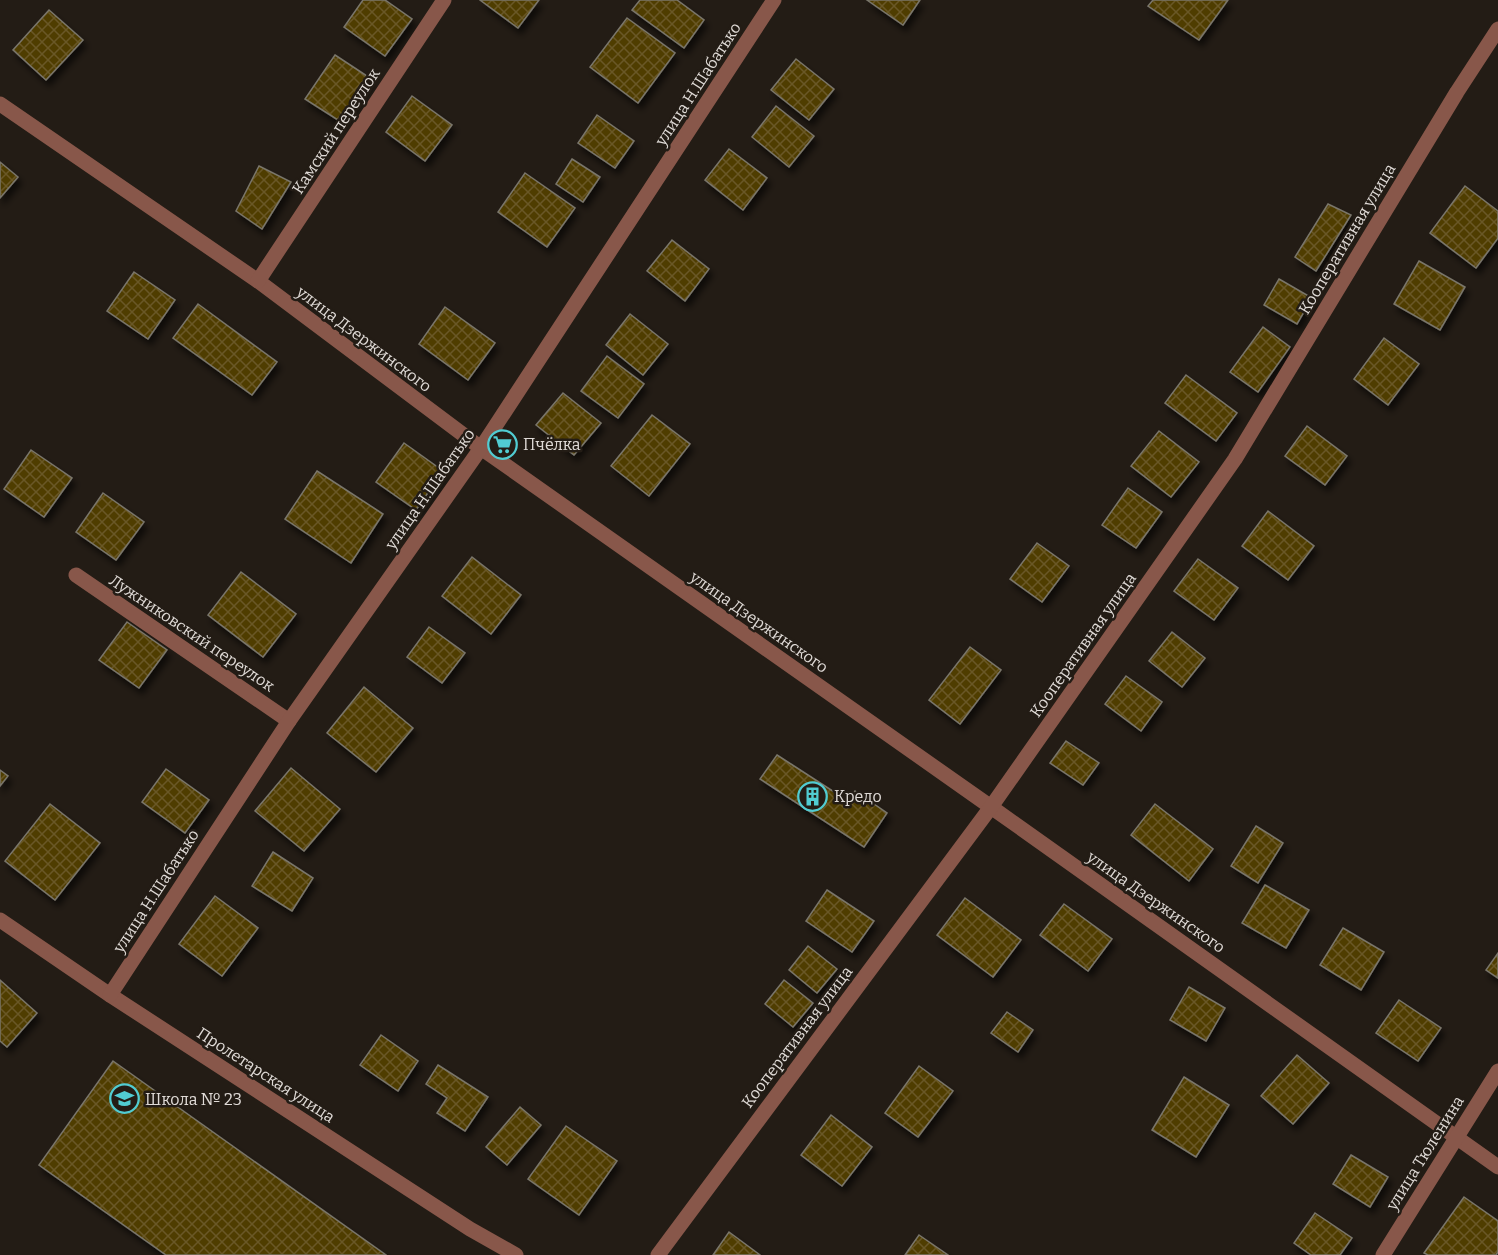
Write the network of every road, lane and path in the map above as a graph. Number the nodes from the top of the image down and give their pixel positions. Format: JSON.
{"nodes":[{"id":1,"x":444,"y":0,"type":"edge"},
{"id":2,"x":774,"y":0,"type":"edge"},
{"id":3,"x":1498,"y":29,"type":"edge"},
{"id":4,"x":0,"y":104,"type":"edge"},
{"id":5,"x":258,"y":281,"type":"junction"},
{"id":6,"x":482,"y":448,"type":"junction"},
{"id":7,"x":76,"y":575,"type":"dead end"},
{"id":8,"x":289,"y":721,"type":"junction"},
{"id":9,"x":991,"y":807,"type":"junction"},
{"id":10,"x":0,"y":920,"type":"edge"},
{"id":11,"x":110,"y":995,"type":"junction"},
{"id":12,"x":1498,"y":1071,"type":"edge"},
{"id":13,"x":1456,"y":1138,"type":"junction"},
{"id":14,"x":1498,"y":1167,"type":"edge"},
{"id":15,"x":516,"y":1255,"type":"edge"},
{"id":16,"x":658,"y":1255,"type":"edge"},
{"id":17,"x":1383,"y":1255,"type":"edge"}],
"edges":[{"from":1,"to":5,"type":"street","name":"Камский переулок"},
{"from":2,"to":6,"type":"street","name":"улица Н.Шабатько"},
{"from":3,"to":9,"type":"street","name":"Кооперативная улица"},
{"from":4,"to":5,"type":"street","name":"улица Дзержинского"},
{"from":5,"to":6,"type":"street","name":"улица Дзержинского"},
{"from":6,"to":8,"type":"street","name":"улица Н.Шабатько"},
{"from":6,"to":9,"type":"street","name":"улица Дзержинского"},
{"from":7,"to":8,"type":"street","name":"Лужниковский переулок"},
{"from":8,"to":11,"type":"street","name":"улица Н.Шабатько"},
{"from":9,"to":13,"type":"street","name":"улица Дзержинского"},
{"from":9,"to":16,"type":"street","name":"Кооперативная улица"},
{"from":10,"to":11,"type":"street","name":"Пролетарская улица"},
{"from":11,"to":15,"type":"street","name":"Пролетарская улица"},
{"from":12,"to":13,"type":"street","name":"улица Тюленина"},
{"from":13,"to":14,"type":"street","name":"улица Дзержинского"},
{"from":13,"to":17,"type":"street","name":"улица Тюленина"}]}
